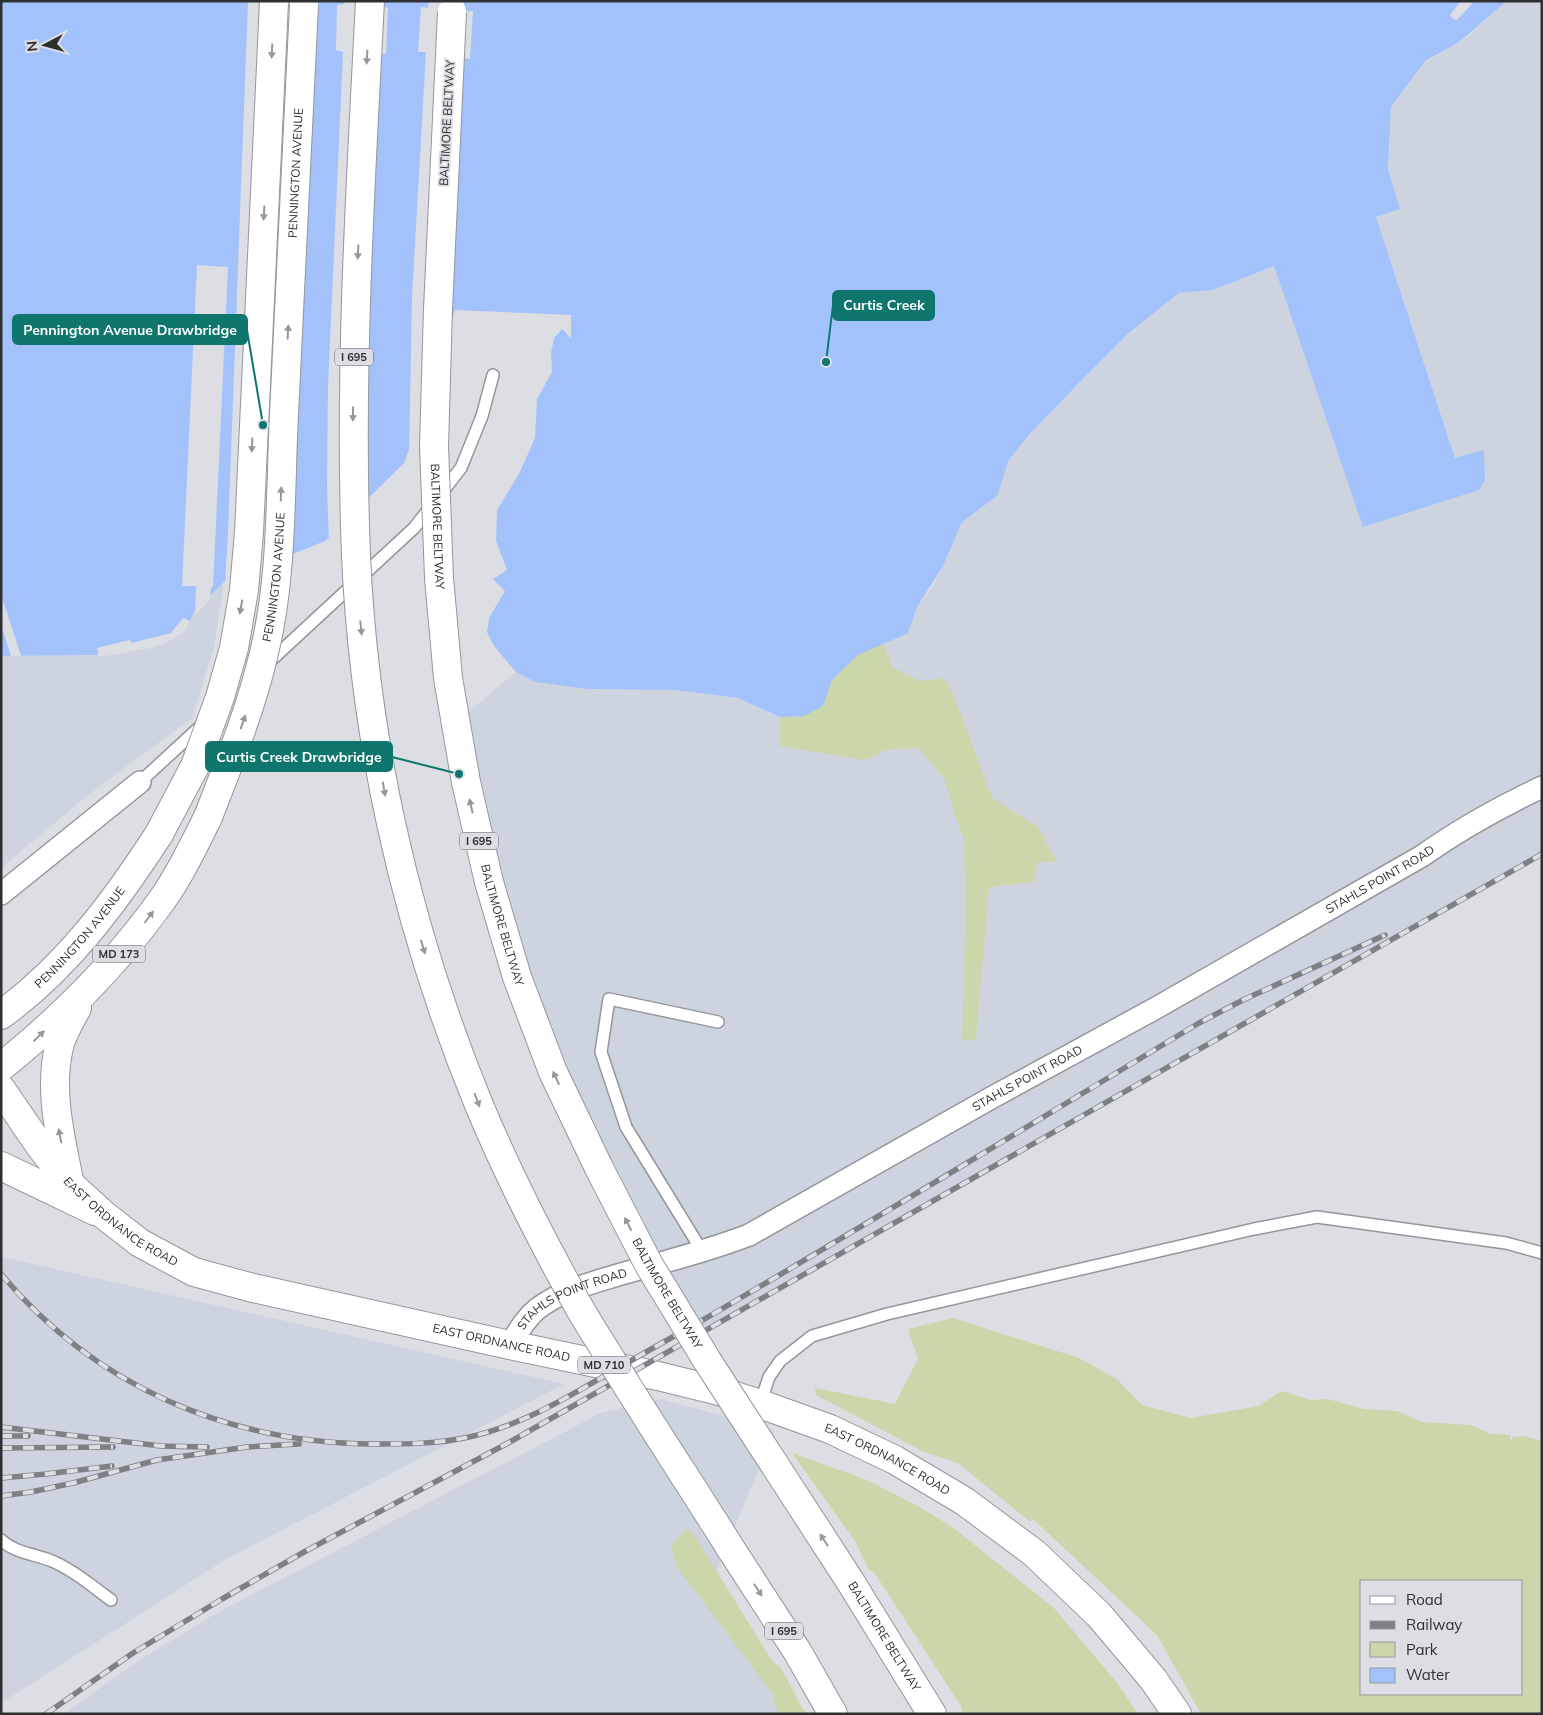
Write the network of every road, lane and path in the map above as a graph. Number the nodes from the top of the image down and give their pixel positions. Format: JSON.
{"nodes":[{"id":1,"x":274,"y":1,"type":"edge"},
{"id":2,"x":304,"y":1,"type":"edge"},
{"id":3,"x":370,"y":1,"type":"edge"},
{"id":4,"x":453,"y":1,"type":"edge"},
{"id":5,"x":493,"y":375,"type":"dead end"},
{"id":6,"x":140,"y":782,"type":"joint"},
{"id":7,"x":1542,"y":787,"type":"edge"},
{"id":8,"x":1,"y":894,"type":"edge"},
{"id":9,"x":84,"y":992,"type":"junction"},
{"id":10,"x":1,"y":1015,"type":"edge"},
{"id":11,"x":718,"y":1022,"type":"dead end"},
{"id":12,"x":1,"y":1067,"type":"edge"},
{"id":13,"x":1,"y":1089,"type":"edge"},
{"id":14,"x":1,"y":1166,"type":"edge"},
{"id":15,"x":69,"y":1184,"type":"junction"},
{"id":16,"x":104,"y":1215,"type":"junction"},
{"id":17,"x":702,"y":1251,"type":"junction"},
{"id":18,"x":1542,"y":1253,"type":"edge"},
{"id":19,"x":510,"y":1345,"type":"junction"},
{"id":20,"x":760,"y":1404,"type":"junction"},
{"id":21,"x":1,"y":1540,"type":"edge"},
{"id":22,"x":111,"y":1600,"type":"dead end"},
{"id":23,"x":833,"y":1714,"type":"edge"},
{"id":24,"x":932,"y":1714,"type":"edge"},
{"id":25,"x":1177,"y":1714,"type":"edge"}],
"edges":[{"from":1,"to":10,"type":"main road","name":"PENNINGTON AVENUE","number":"MD 173","one_way":true,"bridge":true},
{"from":9,"to":2,"type":"main road","name":"PENNINGTON AVENUE","number":"MD 173","one_way":true,"bridge":true},
{"from":3,"to":23,"type":"main road","number":"I 695","one_way":true,"bridge":true},
{"from":24,"to":4,"type":"main road","name":"BALTIMORE BELTWAY","number":"I 695","one_way":true,"bridge":true},
{"from":5,"to":6,"type":"lane"},
{"from":6,"to":8,"type":"street"},
{"from":7,"to":17,"type":"street","name":"STAHLS POINT ROAD"},
{"from":12,"to":9,"type":"main road","name":"PENNINGTON AVENUE","number":"MD 173","one_way":true},
{"from":15,"to":9,"type":"main road","one_way":true},
{"from":11,"to":17,"type":"lane"},
{"from":13,"to":15,"type":"main road","name":"EAST ORDNANCE ROAD","number":"MD 710"},
{"from":14,"to":16,"type":"main road"},
{"from":15,"to":16,"type":"main road","name":"EAST ORDNANCE ROAD","number":"MD 710"},
{"from":16,"to":19,"type":"main road","name":"EAST ORDNANCE ROAD","number":"MD 710"},
{"from":17,"to":19,"type":"street","name":"STAHLS POINT ROAD"},
{"from":18,"to":20,"type":"lane"},
{"from":19,"to":20,"type":"main road","name":"EAST ORDNANCE ROAD","number":"MD 710"},
{"from":20,"to":25,"type":"main road","name":"EAST ORDNANCE ROAD","number":"MD 710"},
{"from":21,"to":22,"type":"lane"}]}
